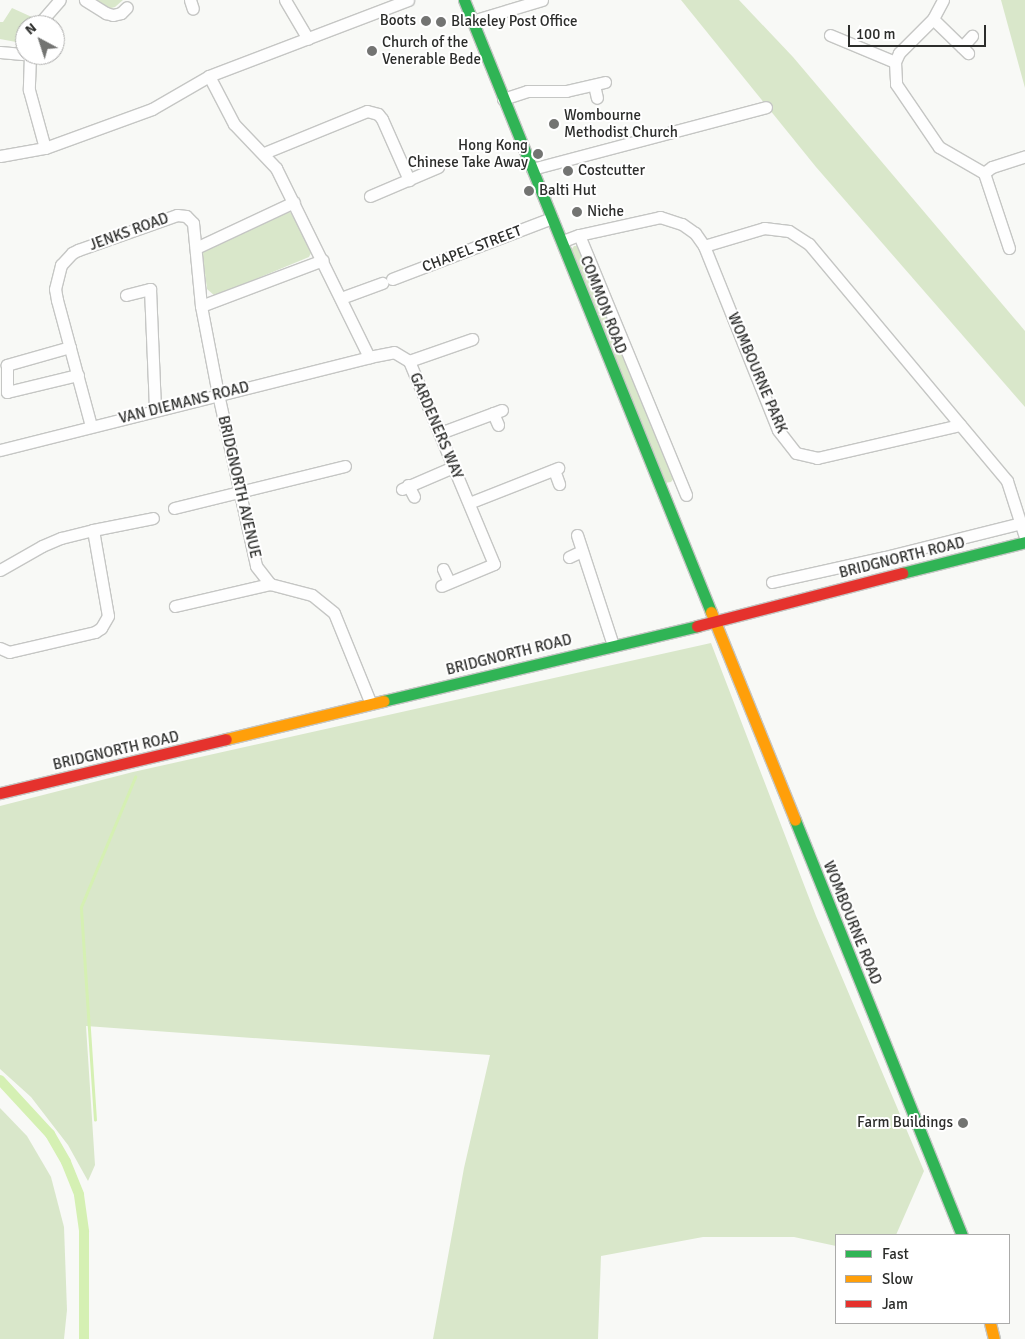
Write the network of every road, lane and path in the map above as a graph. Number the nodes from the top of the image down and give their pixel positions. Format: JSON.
{"nodes":[{"id":1,"x":60,"y":0,"type":"edge"},
{"id":2,"x":85,"y":0,"type":"edge"},
{"id":3,"x":285,"y":0,"type":"edge"},
{"id":4,"x":408,"y":0,"type":"edge"},
{"id":5,"x":464,"y":0,"type":"edge"},
{"id":6,"x":542,"y":0,"type":"edge"},
{"id":7,"x":943,"y":0,"type":"edge"},
{"id":8,"x":127,"y":7,"type":"dead end"},
{"id":9,"x":47,"y":15,"type":"edge"},
{"id":10,"x":933,"y":19,"type":"junction"},
{"id":11,"x":472,"y":21,"type":"junction"},
{"id":12,"x":830,"y":35,"type":"dead end"},
{"id":13,"x":972,"y":36,"type":"dead end"},
{"id":14,"x":308,"y":39,"type":"junction"},
{"id":15,"x":0,"y":52,"type":"edge"},
{"id":16,"x":15,"y":53,"type":"edge"},
{"id":17,"x":895,"y":62,"type":"junction"},
{"id":18,"x":30,"y":65,"type":"edge"},
{"id":19,"x":209,"y":76,"type":"junction"},
{"id":20,"x":597,"y":98,"type":"dead end"},
{"id":21,"x":503,"y":100,"type":"junction"},
{"id":22,"x":758,"y":105,"type":"dead end"},
{"id":23,"x":45,"y":148,"type":"junction"},
{"id":24,"x":264,"y":153,"type":"junction"},
{"id":25,"x":0,"y":156,"type":"edge"},
{"id":26,"x":1025,"y":156,"type":"edge"},
{"id":27,"x":438,"y":167,"type":"dead end"},
{"id":28,"x":532,"y":169,"type":"junction"},
{"id":29,"x":984,"y":173,"type":"junction"},
{"id":30,"x":409,"y":180,"type":"junction"},
{"id":31,"x":370,"y":196,"type":"dead end"},
{"id":32,"x":294,"y":202,"type":"junction"},
{"id":33,"x":552,"y":218,"type":"junction"},
{"id":34,"x":579,"y":235,"type":"junction"},
{"id":35,"x":562,"y":241,"type":"junction"},
{"id":36,"x":994,"y":243,"type":"dead end"},
{"id":37,"x":704,"y":246,"type":"junction"},
{"id":38,"x":196,"y":248,"type":"junction"},
{"id":39,"x":323,"y":260,"type":"junction"},
{"id":40,"x":126,"y":295,"type":"dead end"},
{"id":41,"x":341,"y":298,"type":"junction"},
{"id":42,"x":201,"y":306,"type":"junction"},
{"id":43,"x":472,"y":339,"type":"dead end"},
{"id":44,"x":70,"y":348,"type":"junction"},
{"id":45,"x":369,"y":357,"type":"junction"},
{"id":46,"x":409,"y":362,"type":"junction"},
{"id":47,"x":78,"y":375,"type":"junction"},
{"id":48,"x":218,"y":394,"type":"junction"},
{"id":49,"x":155,"y":410,"type":"junction"},
{"id":50,"x":498,"y":425,"type":"dead end"},
{"id":51,"x":960,"y":425,"type":"junction"},
{"id":52,"x":91,"y":426,"type":"junction"},
{"id":53,"x":440,"y":433,"type":"junction"},
{"id":54,"x":0,"y":450,"type":"edge"},
{"id":55,"x":346,"y":466,"type":"dead end"},
{"id":56,"x":453,"y":467,"type":"junction"},
{"id":57,"x":559,"y":484,"type":"dead end"},
{"id":58,"x":664,"y":492,"type":"junction"},
{"id":59,"x":240,"y":493,"type":"junction"},
{"id":60,"x":414,"y":497,"type":"dead end"},
{"id":61,"x":468,"y":503,"type":"junction"},
{"id":62,"x":174,"y":508,"type":"dead end"},
{"id":63,"x":153,"y":518,"type":"dead end"},
{"id":64,"x":137,"y":523,"type":"junction"},
{"id":65,"x":1021,"y":523,"type":"junction"},
{"id":66,"x":93,"y":530,"type":"junction"},
{"id":67,"x":141,"y":534,"type":"dead end"},
{"id":68,"x":577,"y":535,"type":"dead end"},
{"id":69,"x":1025,"y":537,"type":"edge"},
{"id":70,"x":1025,"y":542,"type":"edge"},
{"id":71,"x":582,"y":551,"type":"junction"},
{"id":72,"x":569,"y":557,"type":"dead end"},
{"id":73,"x":839,"y":567,"type":"junction"},
{"id":74,"x":444,"y":569,"type":"dead end"},
{"id":75,"x":0,"y":570,"type":"edge"},
{"id":76,"x":772,"y":582,"type":"dead end"},
{"id":77,"x":270,"y":584,"type":"junction"},
{"id":78,"x":844,"y":589,"type":"junction"},
{"id":79,"x":175,"y":606,"type":"dead end"},
{"id":80,"x":714,"y":621,"type":"junction"},
{"id":81,"x":613,"y":645,"type":"junction"},
{"id":82,"x":0,"y":648,"type":"edge"},
{"id":83,"x":371,"y":704,"type":"junction"},
{"id":84,"x":0,"y":794,"type":"edge"},
{"id":85,"x":962,"y":1234,"type":"edge"},
{"id":86,"x":990,"y":1324,"type":"edge"},
{"id":87,"x":994,"y":1339,"type":"edge"}],
"edges":[{"from":1,"to":9,"type":"street"},
{"from":2,"to":8,"type":"street"},
{"from":3,"to":14,"type":"street"},
{"from":4,"to":14,"type":"street"},
{"from":5,"to":11,"type":"street","name":"COMMON ROAD"},
{"from":6,"to":11,"type":"street"},
{"from":7,"to":10,"type":"street"},
{"from":10,"to":13,"type":"street"},
{"from":10,"to":17,"type":"street"},
{"from":11,"to":21,"type":"street","name":"COMMON ROAD"},
{"from":12,"to":17,"type":"street"},
{"from":14,"to":19,"type":"street"},
{"from":15,"to":16,"type":"street"},
{"from":17,"to":29,"type":"street"},
{"from":18,"to":23,"type":"street"},
{"from":19,"to":23,"type":"street"},
{"from":19,"to":24,"type":"street"},
{"from":20,"to":21,"type":"street"},
{"from":21,"to":28,"type":"street","name":"COMMON ROAD"},
{"from":22,"to":28,"type":"street"},
{"from":23,"to":25,"type":"street"},
{"from":24,"to":30,"type":"street"},
{"from":24,"to":32,"type":"street"},
{"from":26,"to":29,"type":"street"},
{"from":27,"to":30,"type":"street"},
{"from":28,"to":33,"type":"street","name":"COMMON ROAD"},
{"from":29,"to":36,"type":"street"},
{"from":30,"to":31,"type":"street"},
{"from":32,"to":38,"type":"street"},
{"from":32,"to":39,"type":"street"},
{"from":33,"to":35,"type":"street","name":"COMMON ROAD"},
{"from":33,"to":41,"type":"street","name":"CHAPEL STREET"},
{"from":34,"to":35,"type":"street","name":"WOMBOURNE PARK"},
{"from":34,"to":37,"type":"street","name":"WOMBOURNE PARK"},
{"from":34,"to":58,"type":"street","name":"COMMON ROAD"},
{"from":35,"to":58,"type":"street","name":"COMMON ROAD"},
{"from":37,"to":51,"type":"street"},
{"from":37,"to":51,"type":"street","name":"WOMBOURNE PARK"},
{"from":38,"to":42,"type":"street","name":"JENKS ROAD"},
{"from":38,"to":44,"type":"street","name":"JENKS ROAD"},
{"from":39,"to":41,"type":"street"},
{"from":39,"to":42,"type":"street"},
{"from":40,"to":49,"type":"street"},
{"from":41,"to":45,"type":"street"},
{"from":42,"to":48,"type":"street","name":"JENKS ROAD"},
{"from":43,"to":46,"type":"street"},
{"from":44,"to":47,"type":"street","name":"JENKS ROAD"},
{"from":44,"to":47,"type":"street"},
{"from":45,"to":46,"type":"street","name":"GARDENERS WAY"},
{"from":45,"to":48,"type":"street","name":"VAN DIEMANS ROAD"},
{"from":46,"to":53,"type":"street","name":"GARDENERS WAY"},
{"from":47,"to":52,"type":"street","name":"JENKS ROAD"},
{"from":48,"to":49,"type":"street","name":"VAN DIEMANS ROAD"},
{"from":48,"to":59,"type":"street","name":"BRIDGNORTH AVENUE"},
{"from":49,"to":52,"type":"street","name":"VAN DIEMANS ROAD"},
{"from":50,"to":53,"type":"street"},
{"from":51,"to":65,"type":"street"},
{"from":52,"to":54,"type":"street","name":"VAN DIEMANS ROAD"},
{"from":53,"to":56,"type":"street","name":"GARDENERS WAY"},
{"from":55,"to":59,"type":"street"},
{"from":56,"to":60,"type":"street"},
{"from":56,"to":61,"type":"street","name":"GARDENERS WAY"},
{"from":57,"to":61,"type":"street"},
{"from":58,"to":80,"type":"street","name":"COMMON ROAD"},
{"from":59,"to":62,"type":"street"},
{"from":59,"to":77,"type":"street","name":"BRIDGNORTH AVENUE"},
{"from":61,"to":74,"type":"street","name":"GARDENERS WAY"},
{"from":63,"to":64,"type":"street"},
{"from":64,"to":66,"type":"street"},
{"from":64,"to":67,"type":"street"},
{"from":65,"to":69,"type":"street"},
{"from":65,"to":73,"type":"street"},
{"from":66,"to":75,"type":"street"},
{"from":66,"to":82,"type":"street"},
{"from":68,"to":71,"type":"street"},
{"from":70,"to":78,"type":"street","name":"BRIDGNORTH ROAD"},
{"from":71,"to":72,"type":"street"},
{"from":71,"to":81,"type":"street"},
{"from":73,"to":76,"type":"street"},
{"from":73,"to":78,"type":"street"},
{"from":77,"to":79,"type":"street"},
{"from":77,"to":83,"type":"street"},
{"from":78,"to":80,"type":"street","name":"BRIDGNORTH ROAD"},
{"from":80,"to":81,"type":"street","name":"BRIDGNORTH ROAD"},
{"from":80,"to":85,"type":"street","name":"WOMBOURNE ROAD"},
{"from":81,"to":83,"type":"street","name":"BRIDGNORTH ROAD"},
{"from":83,"to":84,"type":"street","name":"BRIDGNORTH ROAD"},
{"from":86,"to":87,"type":"street"}]}
